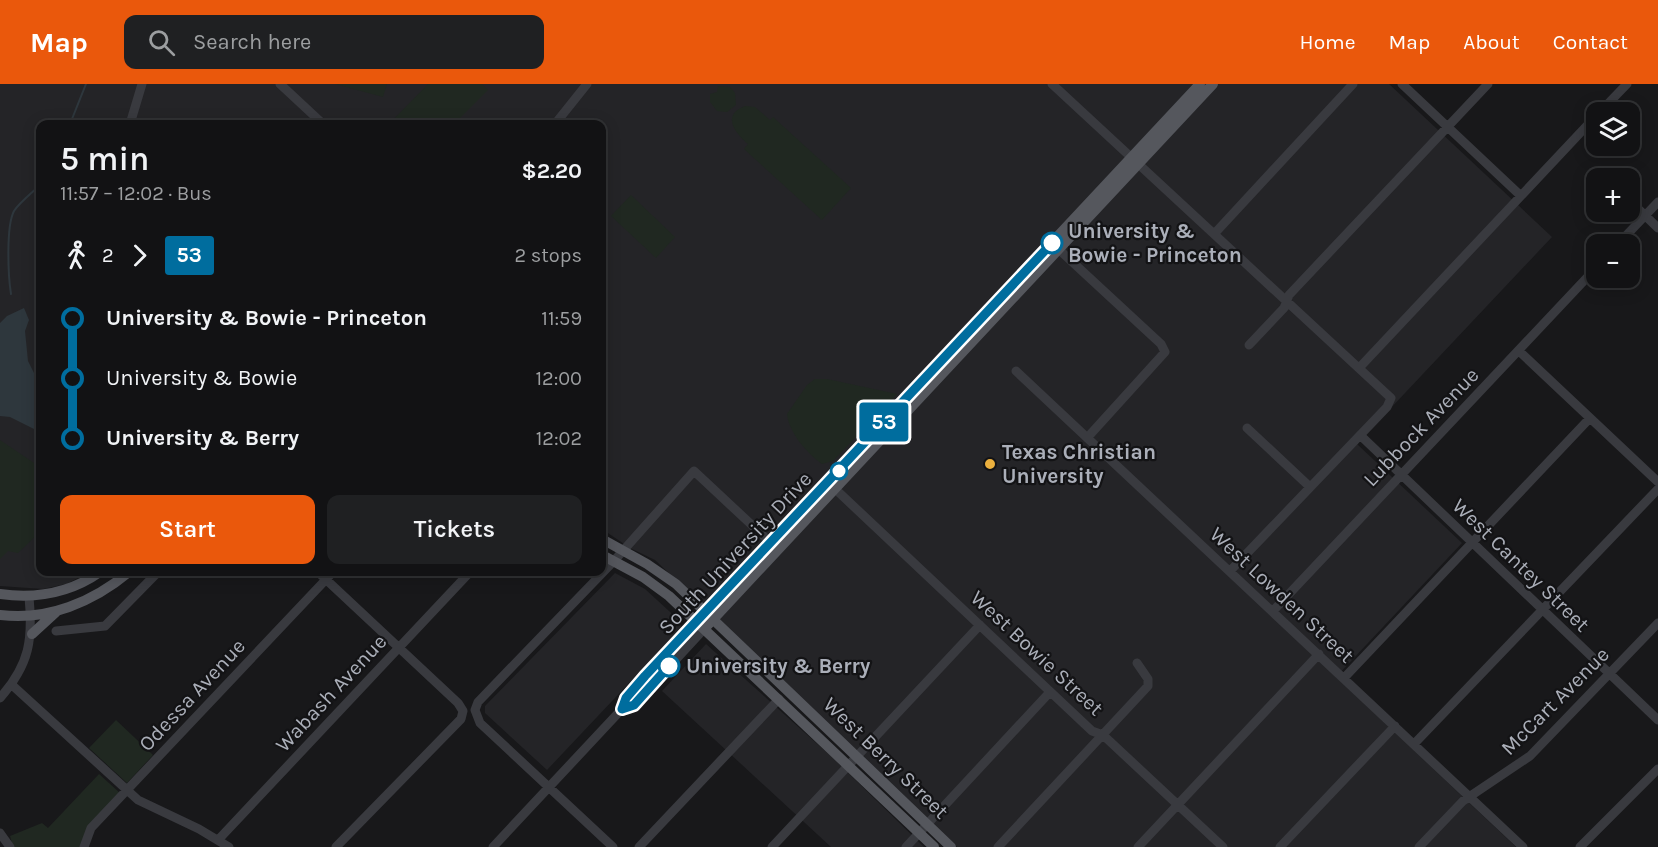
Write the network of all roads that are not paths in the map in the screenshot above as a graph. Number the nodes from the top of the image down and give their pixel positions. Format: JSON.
{"nodes":[{"id":1,"x":142,"y":84,"type":"edge"},
{"id":2,"x":280,"y":84,"type":"edge"},
{"id":3,"x":587,"y":84,"type":"edge"},
{"id":4,"x":1052,"y":84,"type":"edge"},
{"id":5,"x":1200,"y":84,"type":"edge"},
{"id":6,"x":1213,"y":84,"type":"edge"},
{"id":7,"x":1353,"y":84,"type":"edge"},
{"id":8,"x":1402,"y":84,"type":"edge"},
{"id":9,"x":1488,"y":84,"type":"edge"},
{"id":10,"x":1626,"y":84,"type":"edge"},
{"id":11,"x":1609,"y":102,"type":"edge"},
{"id":12,"x":131,"y":120,"type":"edge"},
{"id":13,"x":319,"y":120,"type":"edge"},
{"id":14,"x":558,"y":120,"type":"edge"},
{"id":15,"x":1448,"y":127,"type":"junction"},
{"id":16,"x":1586,"y":127,"type":"edge"},
{"id":17,"x":1135,"y":160,"type":"junction"},
{"id":18,"x":1521,"y":196,"type":"junction"},
{"id":19,"x":1658,"y":202,"type":"edge"},
{"id":20,"x":1640,"y":211,"type":"edge"},
{"id":21,"x":1645,"y":216,"type":"junction"},
{"id":22,"x":1658,"y":228,"type":"edge"},
{"id":23,"x":1215,"y":233,"type":"junction"},
{"id":24,"x":1628,"y":234,"type":"edge"},
{"id":25,"x":1056,"y":247,"type":"junction"},
{"id":26,"x":1586,"y":279,"type":"edge"},
{"id":27,"x":1287,"y":300,"type":"junction"},
{"id":28,"x":1249,"y":345,"type":"dead end"},
{"id":29,"x":1519,"y":351,"type":"junction"},
{"id":30,"x":1360,"y":367,"type":"junction"},
{"id":31,"x":1016,"y":371,"type":"dead end"},
{"id":32,"x":1590,"y":418,"type":"junction"},
{"id":33,"x":1247,"y":428,"type":"dead end"},
{"id":34,"x":1360,"y":435,"type":"junction"},
{"id":35,"x":1087,"y":438,"type":"junction"},
{"id":36,"x":1401,"y":474,"type":"junction"},
{"id":37,"x":1658,"y":482,"type":"edge"},
{"id":38,"x":831,"y":486,"type":"junction"},
{"id":39,"x":1310,"y":488,"type":"junction"},
{"id":40,"x":1658,"y":489,"type":"edge"},
{"id":41,"x":606,"y":542,"type":"edge"},
{"id":42,"x":771,"y":543,"type":"junction"},
{"id":43,"x":1472,"y":543,"type":"junction"},
{"id":44,"x":621,"y":551,"type":"junction"},
{"id":45,"x":606,"y":558,"type":"edge"},
{"id":46,"x":613,"y":562,"type":"junction"},
{"id":47,"x":606,"y":569,"type":"edge"},
{"id":48,"x":1230,"y":571,"type":"junction"},
{"id":49,"x":93,"y":576,"type":"edge"},
{"id":50,"x":123,"y":576,"type":"edge"},
{"id":51,"x":154,"y":576,"type":"edge"},
{"id":52,"x":328,"y":576,"type":"edge"},
{"id":53,"x":330,"y":576,"type":"edge"},
{"id":54,"x":466,"y":576,"type":"edge"},
{"id":55,"x":600,"y":576,"type":"edge"},
{"id":56,"x":665,"y":576,"type":"junction"},
{"id":57,"x":0,"y":594,"type":"edge"},
{"id":58,"x":26,"y":597,"type":"junction"},
{"id":59,"x":59,"y":610,"type":"junction"},
{"id":60,"x":1542,"y":610,"type":"junction"},
{"id":61,"x":1273,"y":611,"type":"junction"},
{"id":62,"x":5,"y":616,"type":"edge"},
{"id":63,"x":709,"y":616,"type":"junction"},
{"id":64,"x":28,"y":617,"type":"junction"},
{"id":65,"x":1658,"y":622,"type":"edge"},
{"id":66,"x":700,"y":625,"type":"junction"},
{"id":67,"x":980,"y":625,"type":"junction"},
{"id":68,"x":56,"y":631,"type":"dead end"},
{"id":69,"x":29,"y":636,"type":"junction"},
{"id":70,"x":399,"y":648,"type":"junction"},
{"id":71,"x":1319,"y":654,"type":"junction"},
{"id":72,"x":1137,"y":663,"type":"dead end"},
{"id":73,"x":1609,"y":674,"type":"junction"},
{"id":74,"x":1344,"y":678,"type":"junction"},
{"id":75,"x":12,"y":685,"type":"junction"},
{"id":76,"x":1050,"y":692,"type":"junction"},
{"id":77,"x":0,"y":698,"type":"edge"},
{"id":78,"x":779,"y":699,"type":"junction"},
{"id":79,"x":815,"y":717,"type":"junction"},
{"id":80,"x":1658,"y":720,"type":"edge"},
{"id":81,"x":1395,"y":726,"type":"junction"},
{"id":82,"x":1103,"y":735,"type":"junction"},
{"id":83,"x":1414,"y":744,"type":"junction"},
{"id":84,"x":853,"y":761,"type":"junction"},
{"id":85,"x":1658,"y":769,"type":"edge"},
{"id":86,"x":549,"y":787,"type":"junction"},
{"id":87,"x":126,"y":791,"type":"junction"},
{"id":88,"x":1469,"y":796,"type":"junction"},
{"id":89,"x":1178,"y":804,"type":"junction"},
{"id":90,"x":923,"y":828,"type":"junction"},
{"id":91,"x":0,"y":833,"type":"edge"},
{"id":92,"x":219,"y":839,"type":"junction"},
{"id":93,"x":10,"y":847,"type":"edge"},
{"id":94,"x":84,"y":847,"type":"edge"},
{"id":95,"x":229,"y":847,"type":"edge"},
{"id":96,"x":336,"y":847,"type":"edge"},
{"id":97,"x":493,"y":847,"type":"edge"},
{"id":98,"x":613,"y":847,"type":"edge"},
{"id":99,"x":639,"y":847,"type":"edge"},
{"id":100,"x":772,"y":847,"type":"edge"},
{"id":101,"x":906,"y":847,"type":"edge"},
{"id":102,"x":934,"y":847,"type":"edge"},
{"id":103,"x":951,"y":847,"type":"edge"},
{"id":104,"x":998,"y":847,"type":"edge"},
{"id":105,"x":1138,"y":847,"type":"edge"},
{"id":106,"x":1223,"y":847,"type":"edge"},
{"id":107,"x":1280,"y":847,"type":"edge"},
{"id":108,"x":1419,"y":847,"type":"edge"},
{"id":109,"x":1523,"y":847,"type":"edge"},
{"id":110,"x":1580,"y":847,"type":"edge"}],
"edges":[{"from":1,"to":12,"type":"street"},
{"from":2,"to":13,"type":"street"},
{"from":3,"to":14,"type":"street"},
{"from":4,"to":17,"type":"street"},
{"from":5,"to":17,"type":"main road","name":"South University Drive"},
{"from":6,"to":17,"type":"main road","name":"South University Drive"},
{"from":7,"to":23,"type":"street"},
{"from":8,"to":15,"type":"street"},
{"from":9,"to":15,"type":"street"},
{"from":10,"to":11,"type":"street"},
{"from":15,"to":18,"type":"street"},
{"from":15,"to":27,"type":"street"},
{"from":16,"to":18,"type":"street"},
{"from":17,"to":23,"type":"street"},
{"from":17,"to":25,"type":"main road","name":"South University Drive"},
{"from":18,"to":30,"type":"street"},
{"from":19,"to":21,"type":"street"},
{"from":20,"to":21,"type":"street"},
{"from":21,"to":22,"type":"street"},
{"from":21,"to":24,"type":"street"},
{"from":23,"to":27,"type":"street"},
{"from":25,"to":35,"type":"street"},
{"from":25,"to":38,"type":"main road","name":"South University Drive"},
{"from":26,"to":29,"type":"street","name":"Lubbock Avenue"},
{"from":27,"to":28,"type":"street"},
{"from":27,"to":30,"type":"street"},
{"from":29,"to":32,"type":"street"},
{"from":29,"to":36,"type":"street","name":"Lubbock Avenue"},
{"from":30,"to":34,"type":"street"},
{"from":31,"to":35,"type":"street","name":"West Lowden Street"},
{"from":32,"to":37,"type":"street"},
{"from":32,"to":43,"type":"street"},
{"from":33,"to":39,"type":"street"},
{"from":34,"to":36,"type":"street","name":"West Cantey Street"},
{"from":34,"to":39,"type":"street"},
{"from":35,"to":48,"type":"street","name":"West Lowden Street"},
{"from":36,"to":43,"type":"street","name":"West Cantey Street"},
{"from":36,"to":61,"type":"street","name":"Lubbock Avenue"},
{"from":38,"to":42,"type":"main road","name":"South University Drive"},
{"from":38,"to":63,"type":"main road","name":"South University Drive"},
{"from":38,"to":67,"type":"street","name":"West Bowie Street"},
{"from":39,"to":48,"type":"street"},
{"from":40,"to":60,"type":"street"},
{"from":41,"to":44,"type":"main road","name":"West Berry Street"},
{"from":42,"to":44,"type":"street"},
{"from":42,"to":63,"type":"main road","name":"South University Drive"},
{"from":43,"to":60,"type":"street","name":"West Cantey Street"},
{"from":43,"to":74,"type":"street"},
{"from":44,"to":46,"type":"street"},
{"from":44,"to":56,"type":"main road","name":"West Berry Street"},
{"from":45,"to":46,"type":"main road","name":"West Berry Street"},
{"from":46,"to":47,"type":"street"},
{"from":46,"to":56,"type":"main road"},
{"from":46,"to":66,"type":"main road","name":"West Berry Street"},
{"from":48,"to":61,"type":"street","name":"West Lowden Street"},
{"from":49,"to":58,"type":"main road"},
{"from":50,"to":59,"type":"main road"},
{"from":51,"to":68,"type":"street"},
{"from":52,"to":87,"type":"street","name":"Odessa Avenue"},
{"from":53,"to":70,"type":"street"},
{"from":54,"to":70,"type":"street","name":"Wabash Avenue"},
{"from":55,"to":86,"type":"street"},
{"from":56,"to":63,"type":"main road","name":"West Berry Street"},
{"from":57,"to":58,"type":"main road"},
{"from":58,"to":64,"type":"street"},
{"from":59,"to":64,"type":"main road"},
{"from":59,"to":69,"type":"main road"},
{"from":60,"to":73,"type":"street","name":"West Cantey Street"},
{"from":60,"to":83,"type":"street"},
{"from":61,"to":71,"type":"street","name":"West Lowden Street"},
{"from":62,"to":64,"type":"main road"},
{"from":62,"to":69,"type":"main road"},
{"from":63,"to":66,"type":"main road","name":"South University Drive"},
{"from":63,"to":79,"type":"main road","name":"West Berry Street"},
{"from":64,"to":69,"type":"street"},
{"from":65,"to":73,"type":"street","name":"McCart Avenue"},
{"from":66,"to":78,"type":"main road","name":"West Berry Street"},
{"from":66,"to":86,"type":"street","name":"South University Drive"},
{"from":67,"to":76,"type":"street","name":"West Bowie Street"},
{"from":67,"to":84,"type":"street"},
{"from":69,"to":75,"type":"street"},
{"from":70,"to":92,"type":"street","name":"Wabash Avenue"},
{"from":70,"to":96,"type":"street"},
{"from":71,"to":74,"type":"street","name":"West Lowden Street"},
{"from":71,"to":89,"type":"street"},
{"from":72,"to":82,"type":"street"},
{"from":73,"to":80,"type":"street","name":"West Cantey Street"},
{"from":73,"to":88,"type":"street","name":"McCart Avenue"},
{"from":74,"to":81,"type":"street","name":"West Lowden Street"},
{"from":75,"to":77,"type":"street"},
{"from":75,"to":87,"type":"street"},
{"from":76,"to":82,"type":"street","name":"West Bowie Street"},
{"from":76,"to":90,"type":"street"},
{"from":78,"to":79,"type":"main road"},
{"from":78,"to":84,"type":"main road","name":"West Berry Street"},
{"from":78,"to":99,"type":"street"},
{"from":79,"to":84,"type":"main road","name":"West Berry Street"},
{"from":81,"to":83,"type":"street","name":"West Lowden Street"},
{"from":81,"to":107,"type":"street"},
{"from":82,"to":89,"type":"street","name":"West Bowie Street"},
{"from":82,"to":104,"type":"street"},
{"from":83,"to":88,"type":"street","name":"West Lowden Street"},
{"from":84,"to":90,"type":"main road","name":"West Berry Street"},
{"from":84,"to":100,"type":"street"},
{"from":85,"to":110,"type":"street"},
{"from":86,"to":97,"type":"street","name":"South University Drive"},
{"from":86,"to":98,"type":"street"},
{"from":87,"to":92,"type":"street"},
{"from":87,"to":94,"type":"street","name":"Odessa Avenue"},
{"from":88,"to":108,"type":"street","name":"McCart Avenue"},
{"from":88,"to":109,"type":"street","name":"West Lowden Street"},
{"from":89,"to":105,"type":"street"},
{"from":89,"to":106,"type":"street","name":"West Bowie Street"},
{"from":90,"to":101,"type":"street"},
{"from":90,"to":102,"type":"main road","name":"West Berry Street"},
{"from":90,"to":103,"type":"main road","name":"West Berry Street"},
{"from":91,"to":93,"type":"street"},
{"from":92,"to":95,"type":"street"}]}
